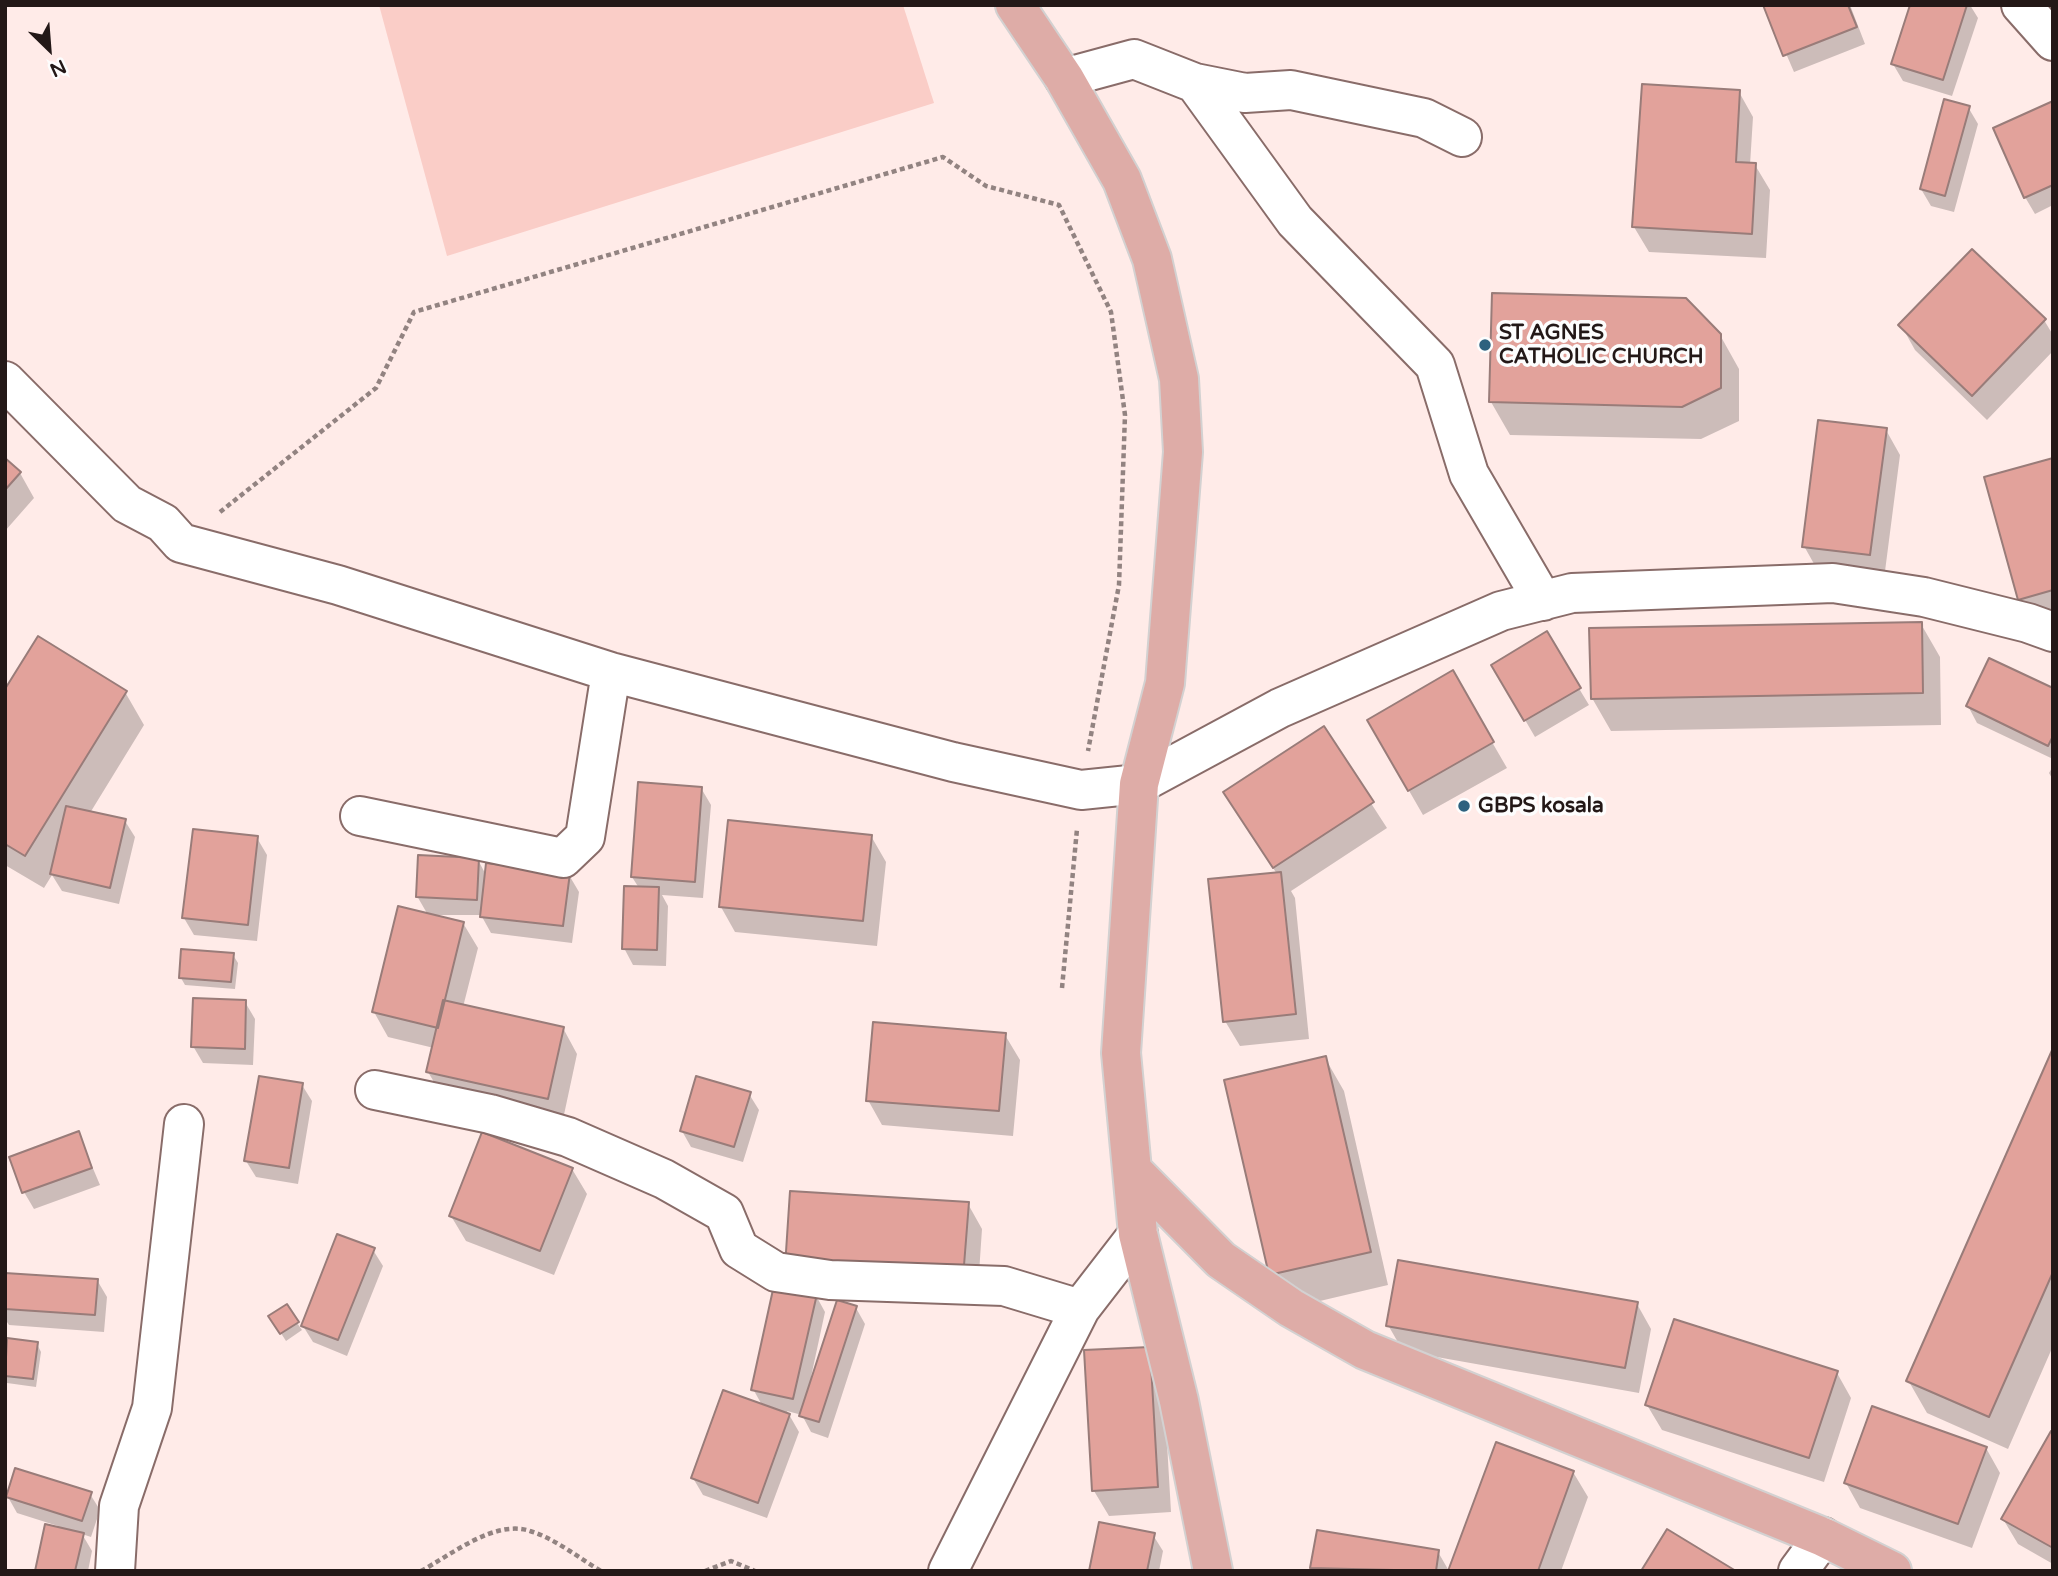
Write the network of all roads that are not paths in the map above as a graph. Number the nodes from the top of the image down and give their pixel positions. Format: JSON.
{"nodes":[{"id":1,"x":1015,"y":5,"type":"edge"},
{"id":2,"x":2021,"y":5,"type":"edge"},
{"id":3,"x":2053,"y":41,"type":"edge"},
{"id":4,"x":1064,"y":78,"type":"junction"},
{"id":5,"x":1195,"y":83,"type":"junction"},
{"id":6,"x":1462,"y":137,"type":"dead end"},
{"id":7,"x":5,"y":381,"type":"edge"},
{"id":8,"x":1543,"y":601,"type":"junction"},
{"id":9,"x":2053,"y":632,"type":"edge"},
{"id":10,"x":611,"y":672,"type":"junction"},
{"id":11,"x":1139,"y":784,"type":"junction"},
{"id":12,"x":360,"y":816,"type":"dead end"},
{"id":13,"x":375,"y":1090,"type":"dead end"},
{"id":14,"x":184,"y":1124,"type":"dead end"},
{"id":15,"x":1134,"y":1172,"type":"junction"},
{"id":16,"x":1138,"y":1234,"type":"junction"},
{"id":17,"x":1080,"y":1308,"type":"junction"},
{"id":18,"x":1823,"y":1537,"type":"junction"},
{"id":19,"x":115,"y":1571,"type":"edge"},
{"id":20,"x":948,"y":1571,"type":"edge"},
{"id":21,"x":1213,"y":1571,"type":"edge"},
{"id":22,"x":1798,"y":1571,"type":"edge"},
{"id":23,"x":1892,"y":1571,"type":"edge"}],
"edges":[{"from":1,"to":4,"type":"main road"},
{"from":2,"to":3,"type":"street"},
{"from":4,"to":5,"type":"street"},
{"from":4,"to":11,"type":"main road"},
{"from":5,"to":6,"type":"street"},
{"from":5,"to":8,"type":"street"},
{"from":7,"to":10,"type":"street"},
{"from":8,"to":9,"type":"street"},
{"from":8,"to":11,"type":"street"},
{"from":10,"to":11,"type":"street"},
{"from":10,"to":12,"type":"street"},
{"from":11,"to":15,"type":"main road"},
{"from":13,"to":17,"type":"street"},
{"from":14,"to":19,"type":"street"},
{"from":15,"to":16,"type":"main road"},
{"from":15,"to":18,"type":"main road"},
{"from":16,"to":17,"type":"street"},
{"from":16,"to":21,"type":"main road"},
{"from":17,"to":20,"type":"street"},
{"from":18,"to":22,"type":"street"},
{"from":18,"to":23,"type":"main road"}]}
